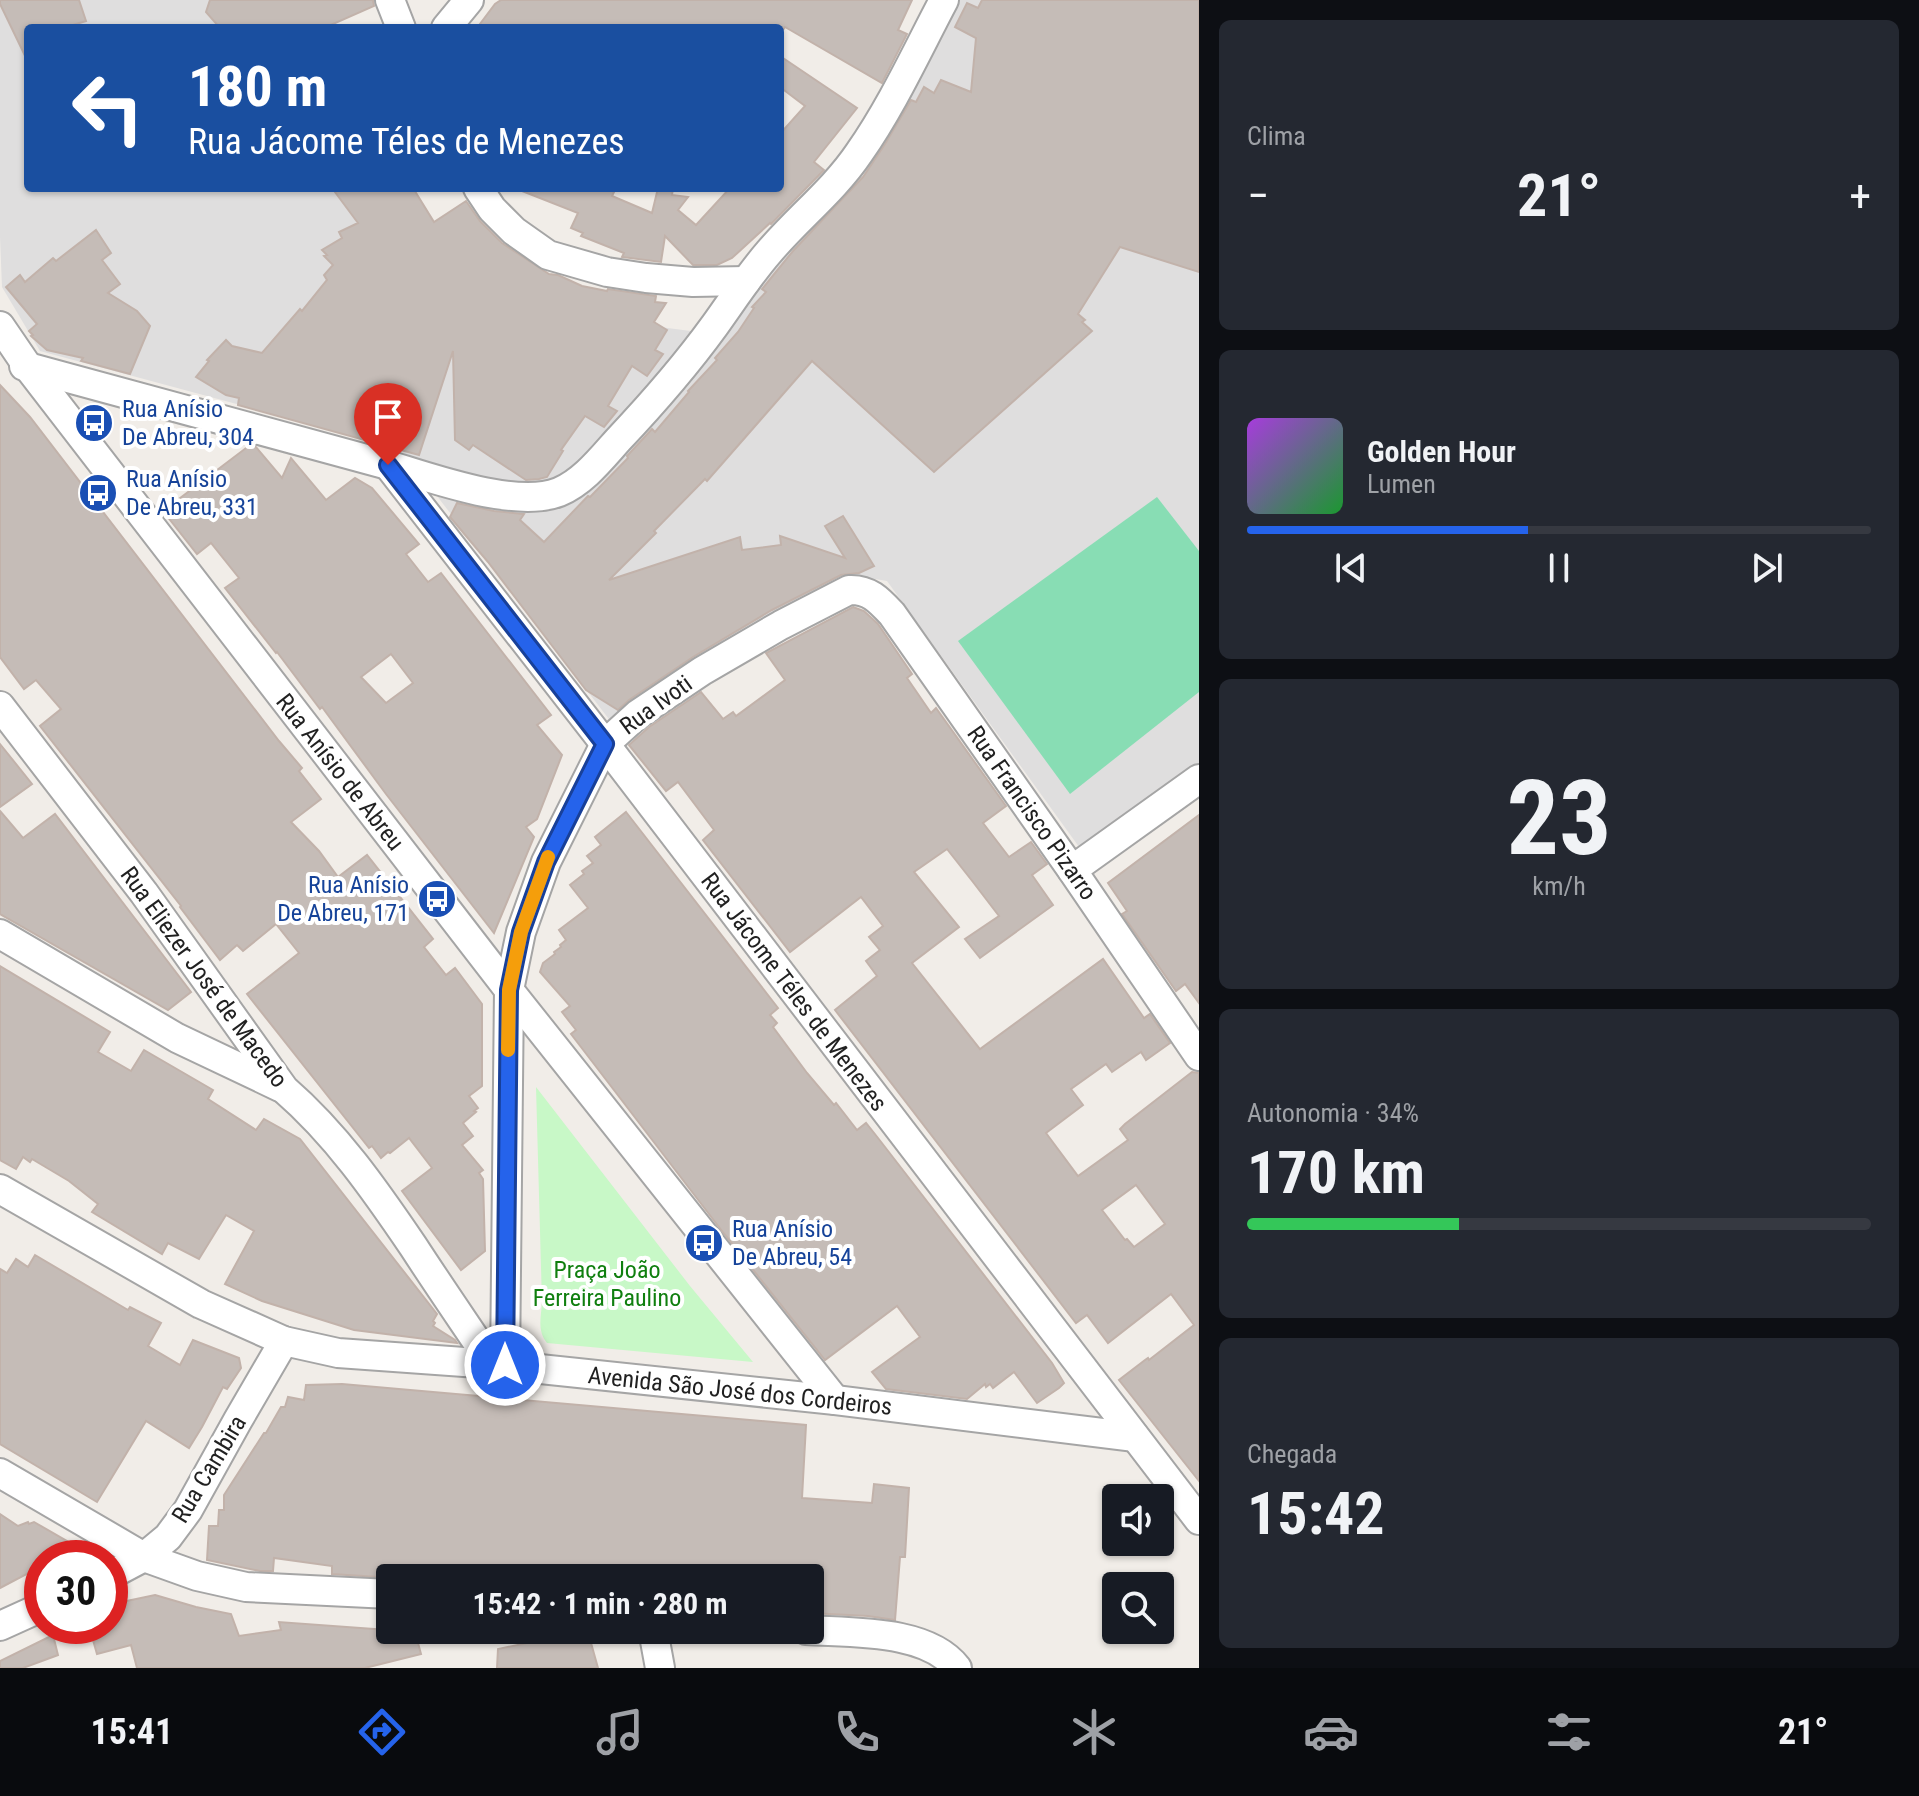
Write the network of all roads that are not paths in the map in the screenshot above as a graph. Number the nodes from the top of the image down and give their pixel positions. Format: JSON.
{"nodes":[{"id":1,"x":390,"y":0,"type":"edge"},
{"id":2,"x":469,"y":0,"type":"edge"},
{"id":3,"x":944,"y":0,"type":"edge"},
{"id":4,"x":399,"y":24,"type":"edge"},
{"id":5,"x":449,"y":24,"type":"edge"},
{"id":6,"x":481,"y":192,"type":"edge"},
{"id":7,"x":746,"y":281,"type":"junction"},
{"id":8,"x":0,"y":326,"type":"edge"},
{"id":9,"x":0,"y":360,"type":"edge"},
{"id":10,"x":28,"y":367,"type":"junction"},
{"id":11,"x":388,"y":465,"type":"junction"},
{"id":12,"x":849,"y":590,"type":"joint"},
{"id":13,"x":0,"y":706,"type":"edge"},
{"id":14,"x":605,"y":744,"type":"junction"},
{"id":15,"x":1199,"y":779,"type":"edge"},
{"id":16,"x":1072,"y":870,"type":"junction"},
{"id":17,"x":0,"y":934,"type":"edge"},
{"id":18,"x":509,"y":990,"type":"junction"},
{"id":19,"x":1199,"y":1056,"type":"edge"},
{"id":20,"x":284,"y":1089,"type":"junction"},
{"id":21,"x":0,"y":1189,"type":"edge"},
{"id":22,"x":284,"y":1341,"type":"junction"},
{"id":23,"x":499,"y":1365,"type":"junction"},
{"id":24,"x":835,"y":1400,"type":"junction"},
{"id":25,"x":1135,"y":1437,"type":"junction"},
{"id":26,"x":0,"y":1473,"type":"edge"},
{"id":27,"x":1199,"y":1520,"type":"edge"},
{"id":28,"x":144,"y":1557,"type":"junction"},
{"id":29,"x":128,"y":1565,"type":"edge"},
{"id":30,"x":376,"y":1593,"type":"edge"},
{"id":31,"x":24,"y":1615,"type":"edge"},
{"id":32,"x":0,"y":1626,"type":"edge"},
{"id":33,"x":824,"y":1631,"type":"edge"},
{"id":34,"x":656,"y":1644,"type":"edge"},
{"id":35,"x":660,"y":1668,"type":"edge"},
{"id":36,"x":957,"y":1668,"type":"edge"}],
"edges":[{"from":1,"to":4,"type":"street"},
{"from":2,"to":5,"type":"street"},
{"from":3,"to":7,"type":"street"},
{"from":6,"to":7,"type":"street"},
{"from":7,"to":11,"type":"street"},
{"from":8,"to":10,"type":"street","name":"Rua Anísio de Abreu"},
{"from":9,"to":10,"type":"street"},
{"from":10,"to":11,"type":"street"},
{"from":10,"to":18,"type":"street","name":"Rua Anísio de Abreu"},
{"from":11,"to":14,"type":"street","name":"Rua Jácome Téles de Menezes"},
{"from":12,"to":14,"type":"street","name":"Rua Ivoti"},
{"from":12,"to":16,"type":"street","name":"Rua Francisco Pizarro"},
{"from":13,"to":20,"type":"street","name":"Rua Eliezer José de Macedo"},
{"from":14,"to":18,"type":"street","name":"Rua Ivoti"},
{"from":14,"to":25,"type":"street","name":"Rua Jácome Téles de Menezes"},
{"from":15,"to":16,"type":"street"},
{"from":16,"to":19,"type":"street","name":"Rua Francisco Pizarro"},
{"from":17,"to":20,"type":"street"},
{"from":18,"to":23,"type":"street","name":"Rua Ivoti"},
{"from":18,"to":24,"type":"street","name":"Rua Anísio de Abreu"},
{"from":20,"to":23,"type":"street","name":"Rua Eliezer José de Macedo"},
{"from":21,"to":22,"type":"street","name":"Avenida São José dos Cordeiros"},
{"from":22,"to":23,"type":"street","name":"Avenida São José dos Cordeiros"},
{"from":22,"to":28,"type":"street","name":"Rua Cambira"},
{"from":23,"to":24,"type":"street","name":"Avenida São José dos Cordeiros"},
{"from":24,"to":25,"type":"street","name":"Avenida São José dos Cordeiros"},
{"from":25,"to":27,"type":"street","name":"Rua Jácome Téles de Menezes"},
{"from":26,"to":28,"type":"street"},
{"from":28,"to":29,"type":"street","name":"Rua Cambira"},
{"from":28,"to":30,"type":"street"},
{"from":31,"to":32,"type":"street"},
{"from":33,"to":36,"type":"street"},
{"from":34,"to":35,"type":"street"}]}
